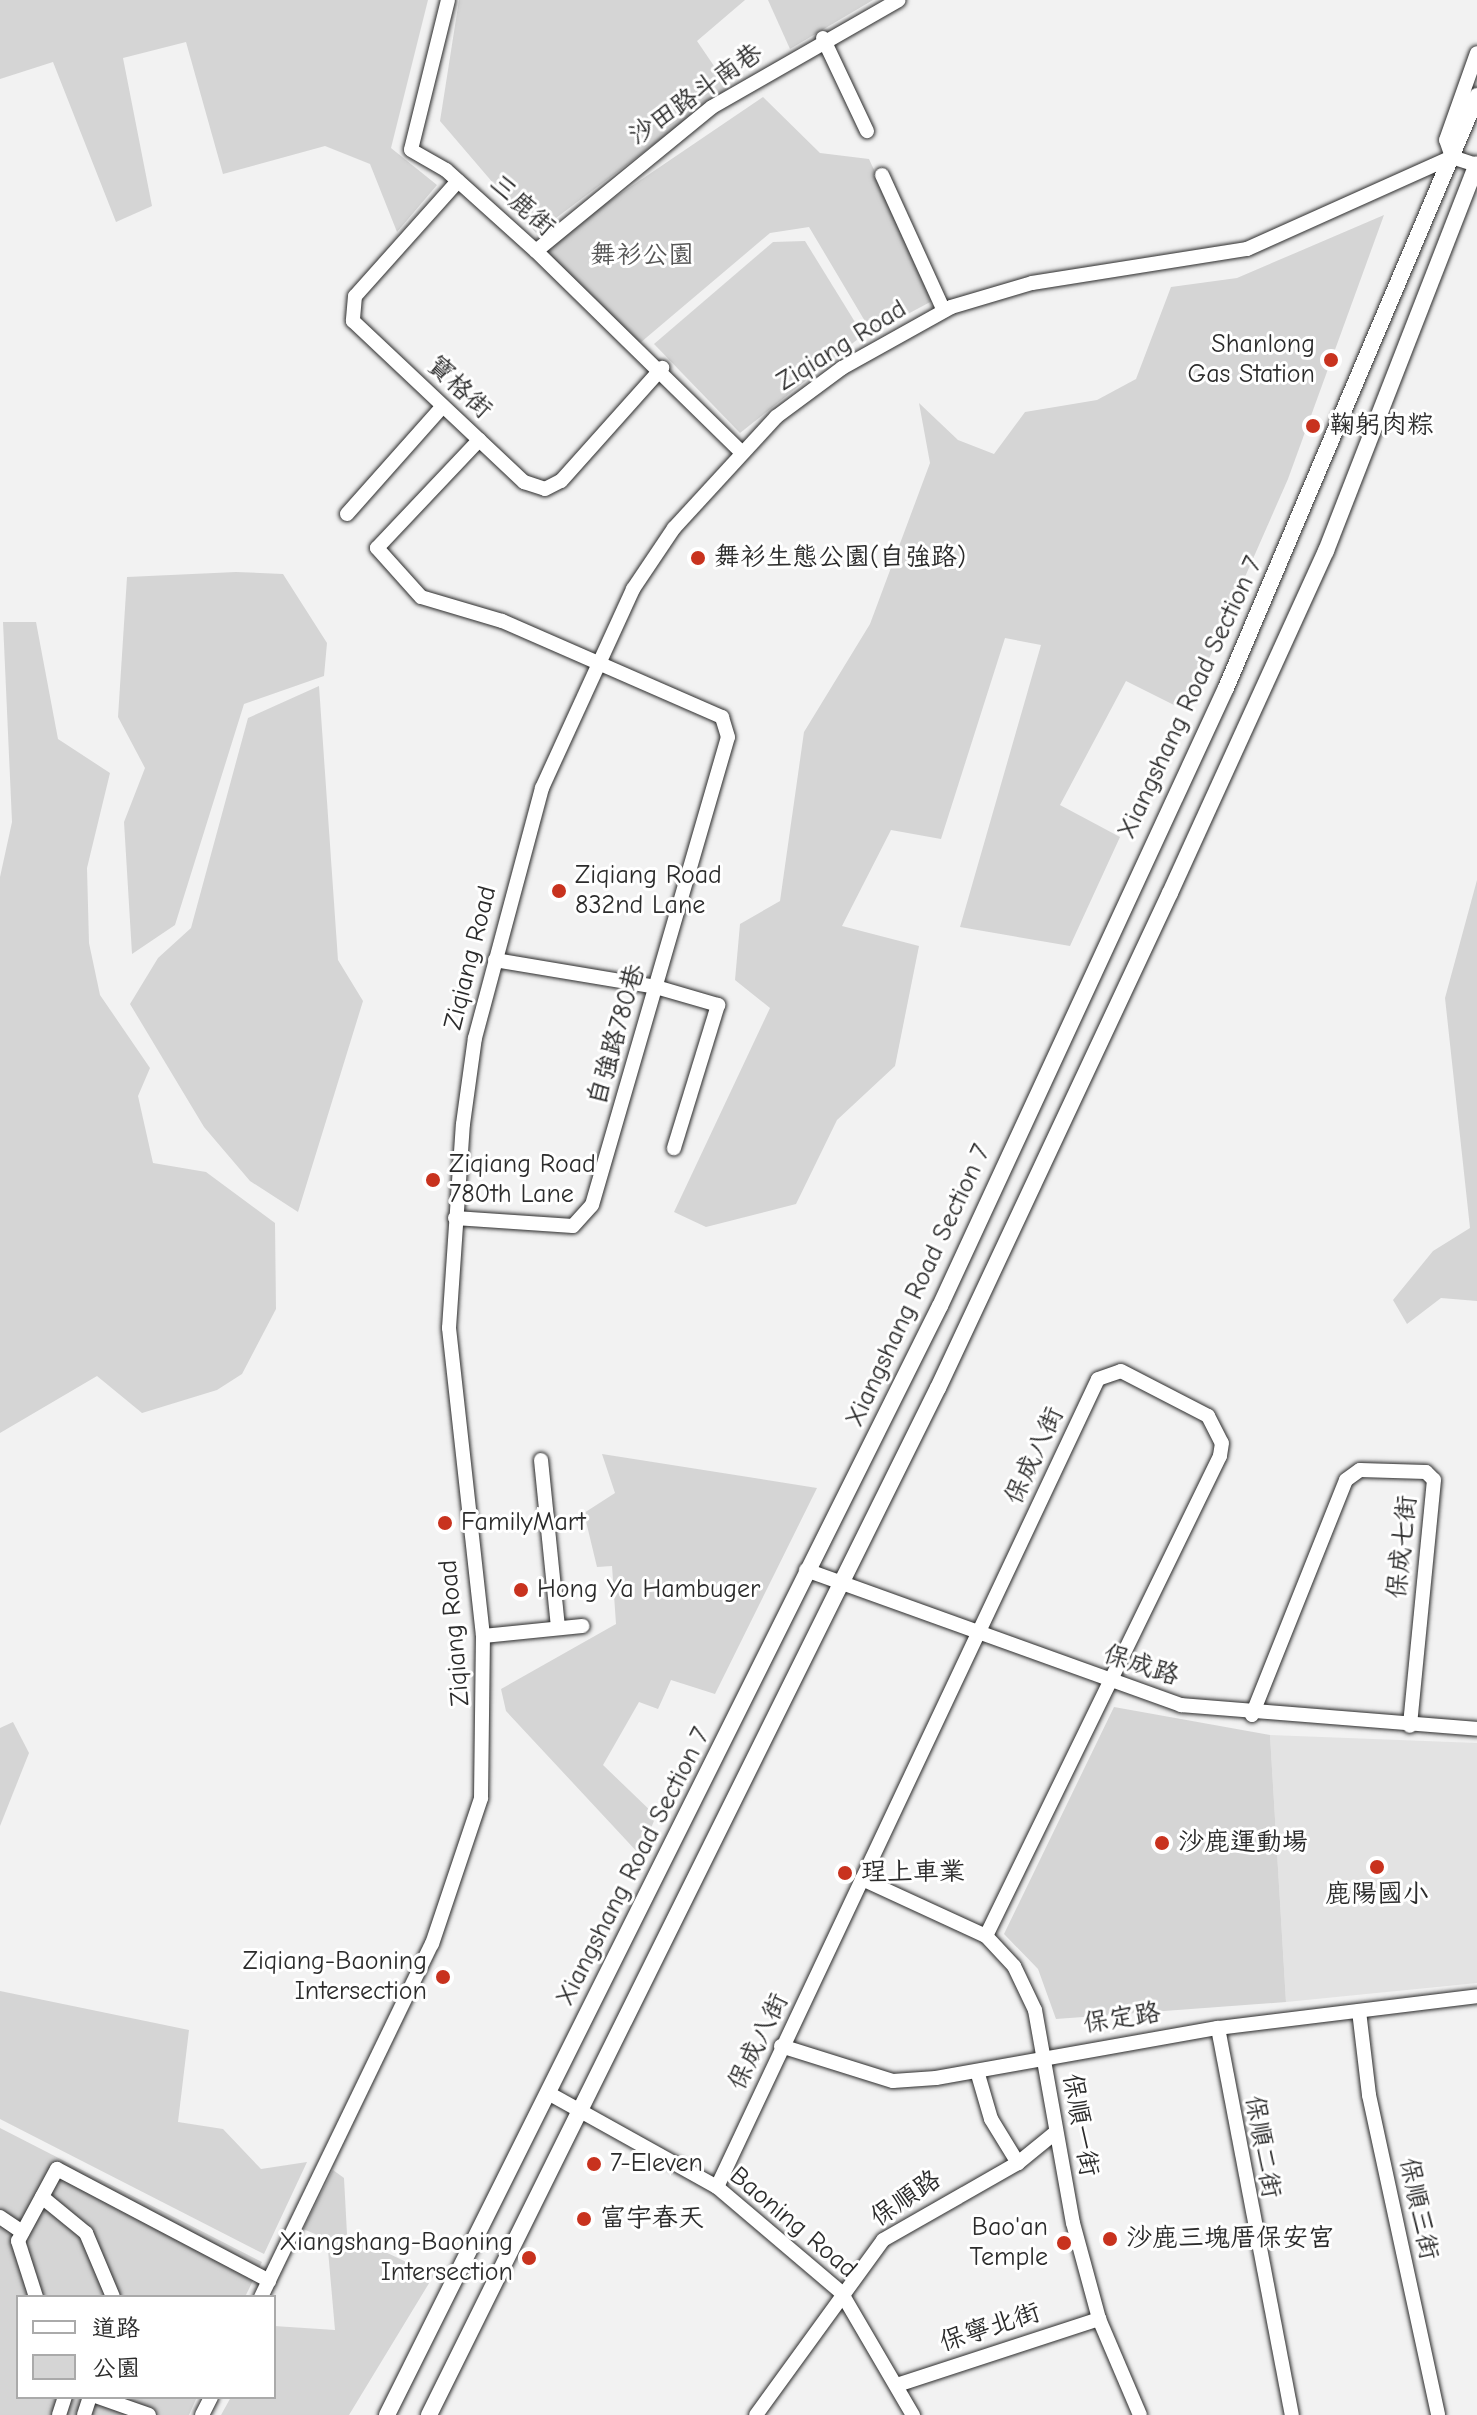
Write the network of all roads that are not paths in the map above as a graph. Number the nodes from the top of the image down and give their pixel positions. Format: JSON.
{"nodes":[{"id":1,"x":448,"y":0,"type":"edge"},
{"id":2,"x":899,"y":0,"type":"edge"},
{"id":3,"x":823,"y":38,"type":"junction"},
{"id":4,"x":1477,"y":53,"type":"edge"},
{"id":5,"x":1477,"y":96,"type":"edge"},
{"id":6,"x":867,"y":131,"type":"dead end"},
{"id":7,"x":1452,"y":157,"type":"junction"},
{"id":8,"x":1477,"y":165,"type":"edge"},
{"id":9,"x":882,"y":175,"type":"dead end"},
{"id":10,"x":458,"y":181,"type":"junction"},
{"id":11,"x":536,"y":251,"type":"junction"},
{"id":12,"x":944,"y":311,"type":"junction"},
{"id":13,"x":662,"y":368,"type":"junction"},
{"id":14,"x":443,"y":406,"type":"junction"},
{"id":15,"x":479,"y":440,"type":"junction"},
{"id":16,"x":739,"y":450,"type":"junction"},
{"id":17,"x":347,"y":514,"type":"dead end"},
{"id":18,"x":596,"y":660,"type":"junction"},
{"id":19,"x":495,"y":960,"type":"junction"},
{"id":20,"x":656,"y":987,"type":"junction"},
{"id":21,"x":674,"y":1148,"type":"dead end"},
{"id":22,"x":455,"y":1218,"type":"junction"},
{"id":23,"x":541,"y":1460,"type":"dead end"},
{"id":24,"x":806,"y":1570,"type":"junction"},
{"id":25,"x":837,"y":1580,"type":"junction"},
{"id":26,"x":558,"y":1626,"type":"junction"},
{"id":27,"x":582,"y":1626,"type":"dead end"},
{"id":28,"x":977,"y":1635,"type":"junction"},
{"id":29,"x":483,"y":1636,"type":"junction"},
{"id":30,"x":1111,"y":1683,"type":"junction"},
{"id":31,"x":1252,"y":1715,"type":"junction"},
{"id":32,"x":1410,"y":1726,"type":"junction"},
{"id":33,"x":1477,"y":1729,"type":"edge"},
{"id":34,"x":862,"y":1879,"type":"junction"},
{"id":35,"x":986,"y":1936,"type":"junction"},
{"id":36,"x":1477,"y":1996,"type":"edge"},
{"id":37,"x":1359,"y":2011,"type":"junction"},
{"id":38,"x":1218,"y":2028,"type":"junction"},
{"id":39,"x":781,"y":2046,"type":"junction"},
{"id":40,"x":1042,"y":2056,"type":"junction"},
{"id":41,"x":977,"y":2071,"type":"junction"},
{"id":42,"x":550,"y":2094,"type":"junction"},
{"id":43,"x":577,"y":2108,"type":"junction"},
{"id":44,"x":1056,"y":2132,"type":"junction"},
{"id":45,"x":1018,"y":2163,"type":"junction"},
{"id":46,"x":717,"y":2187,"type":"junction"},
{"id":47,"x":42,"y":2197,"type":"junction"},
{"id":48,"x":0,"y":2217,"type":"edge"},
{"id":49,"x":22,"y":2232,"type":"junction"},
{"id":50,"x":269,"y":2281,"type":"junction"},
{"id":51,"x":841,"y":2292,"type":"junction"},
{"id":52,"x":35,"y":2295,"type":"edge"},
{"id":53,"x":112,"y":2295,"type":"edge"},
{"id":54,"x":262,"y":2295,"type":"edge"},
{"id":55,"x":1099,"y":2319,"type":"junction"},
{"id":56,"x":897,"y":2385,"type":"junction"},
{"id":57,"x":107,"y":2399,"type":"edge"},
{"id":58,"x":149,"y":2415,"type":"edge"},
{"id":59,"x":387,"y":2415,"type":"edge"},
{"id":60,"x":429,"y":2415,"type":"edge"},
{"id":61,"x":756,"y":2415,"type":"edge"},
{"id":62,"x":913,"y":2415,"type":"edge"},
{"id":63,"x":1140,"y":2415,"type":"edge"},
{"id":64,"x":1292,"y":2415,"type":"edge"},
{"id":65,"x":1438,"y":2415,"type":"edge"}],
"edges":[{"from":1,"to":10,"type":"street","name":"三鹿街"},
{"from":2,"to":3,"type":"street","name":"沙田路斗南巷"},
{"from":3,"to":6,"type":"street"},
{"from":3,"to":11,"type":"street","name":"沙田路斗南巷"},
{"from":4,"to":7,"type":"street"},
{"from":5,"to":7,"type":"main road","name":"Xiangshang Road Section 7"},
{"from":7,"to":8,"type":"street"},
{"from":7,"to":12,"type":"street","name":"Ziqiang Road"},
{"from":7,"to":24,"type":"main road","name":"Xiangshang Road Section 7"},
{"from":8,"to":25,"type":"main road"},
{"from":9,"to":12,"type":"street"},
{"from":10,"to":11,"type":"street","name":"三鹿街"},
{"from":10,"to":14,"type":"street","name":"寶格街"},
{"from":11,"to":13,"type":"street","name":"三鹿街"},
{"from":12,"to":16,"type":"street","name":"Ziqiang Road"},
{"from":13,"to":15,"type":"street","name":"寶格街"},
{"from":13,"to":16,"type":"street","name":"三鹿街"},
{"from":14,"to":15,"type":"street","name":"寶格街"},
{"from":14,"to":17,"type":"street"},
{"from":15,"to":18,"type":"street"},
{"from":16,"to":18,"type":"street","name":"Ziqiang Road"},
{"from":18,"to":19,"type":"street","name":"Ziqiang Road"},
{"from":18,"to":20,"type":"street","name":"自強路780巷"},
{"from":19,"to":20,"type":"street"},
{"from":19,"to":22,"type":"street","name":"Ziqiang Road"},
{"from":20,"to":21,"type":"street"},
{"from":20,"to":22,"type":"street","name":"自強路780巷"},
{"from":22,"to":29,"type":"street","name":"Ziqiang Road"},
{"from":23,"to":26,"type":"street"},
{"from":24,"to":25,"type":"street","name":"保成路"},
{"from":24,"to":42,"type":"main road","name":"Xiangshang Road Section 7"},
{"from":25,"to":28,"type":"street","name":"保成路"},
{"from":25,"to":43,"type":"main road"},
{"from":26,"to":27,"type":"street"},
{"from":26,"to":29,"type":"street"},
{"from":28,"to":30,"type":"street","name":"保成路"},
{"from":28,"to":30,"type":"street","name":"保成八街"},
{"from":28,"to":34,"type":"street","name":"保成八街"},
{"from":29,"to":50,"type":"street","name":"Ziqiang Road"},
{"from":30,"to":31,"type":"street","name":"保成路"},
{"from":30,"to":35,"type":"street","name":"保成八街"},
{"from":31,"to":32,"type":"street","name":"保成路"},
{"from":31,"to":32,"type":"street","name":"保成七街"},
{"from":32,"to":33,"type":"street","name":"保成路"},
{"from":34,"to":35,"type":"street","name":"保順一街"},
{"from":34,"to":39,"type":"street","name":"保成八街"},
{"from":35,"to":40,"type":"street","name":"保順一街"},
{"from":36,"to":37,"type":"street","name":"保定路"},
{"from":37,"to":38,"type":"street","name":"保定路"},
{"from":37,"to":65,"type":"street","name":"保順三街"},
{"from":38,"to":40,"type":"street","name":"保定路"},
{"from":38,"to":64,"type":"street","name":"保順二街"},
{"from":39,"to":41,"type":"street","name":"保定路"},
{"from":39,"to":46,"type":"street","name":"保成八街"},
{"from":40,"to":41,"type":"street","name":"保定路"},
{"from":40,"to":44,"type":"street","name":"保順一街"},
{"from":41,"to":45,"type":"street"},
{"from":42,"to":43,"type":"street","name":"Baoning Road"},
{"from":42,"to":59,"type":"main road","name":"Xiangshang Road Section 7"},
{"from":43,"to":46,"type":"street","name":"Baoning Road"},
{"from":43,"to":60,"type":"main road"},
{"from":44,"to":45,"type":"street","name":"保順路"},
{"from":44,"to":55,"type":"street","name":"保順一街"},
{"from":45,"to":51,"type":"street","name":"保順路"},
{"from":46,"to":51,"type":"street","name":"Baoning Road"},
{"from":47,"to":49,"type":"street"},
{"from":47,"to":50,"type":"street"},
{"from":47,"to":53,"type":"street"},
{"from":48,"to":49,"type":"street"},
{"from":49,"to":52,"type":"street"},
{"from":50,"to":54,"type":"street","name":"Ziqiang Road"},
{"from":51,"to":56,"type":"street","name":"Baoning Road"},
{"from":51,"to":61,"type":"street","name":"保順路"},
{"from":55,"to":56,"type":"street","name":"保寧北街"},
{"from":55,"to":63,"type":"street","name":"保順一街"},
{"from":56,"to":62,"type":"street","name":"Baoning Road"},
{"from":57,"to":58,"type":"street"}]}
